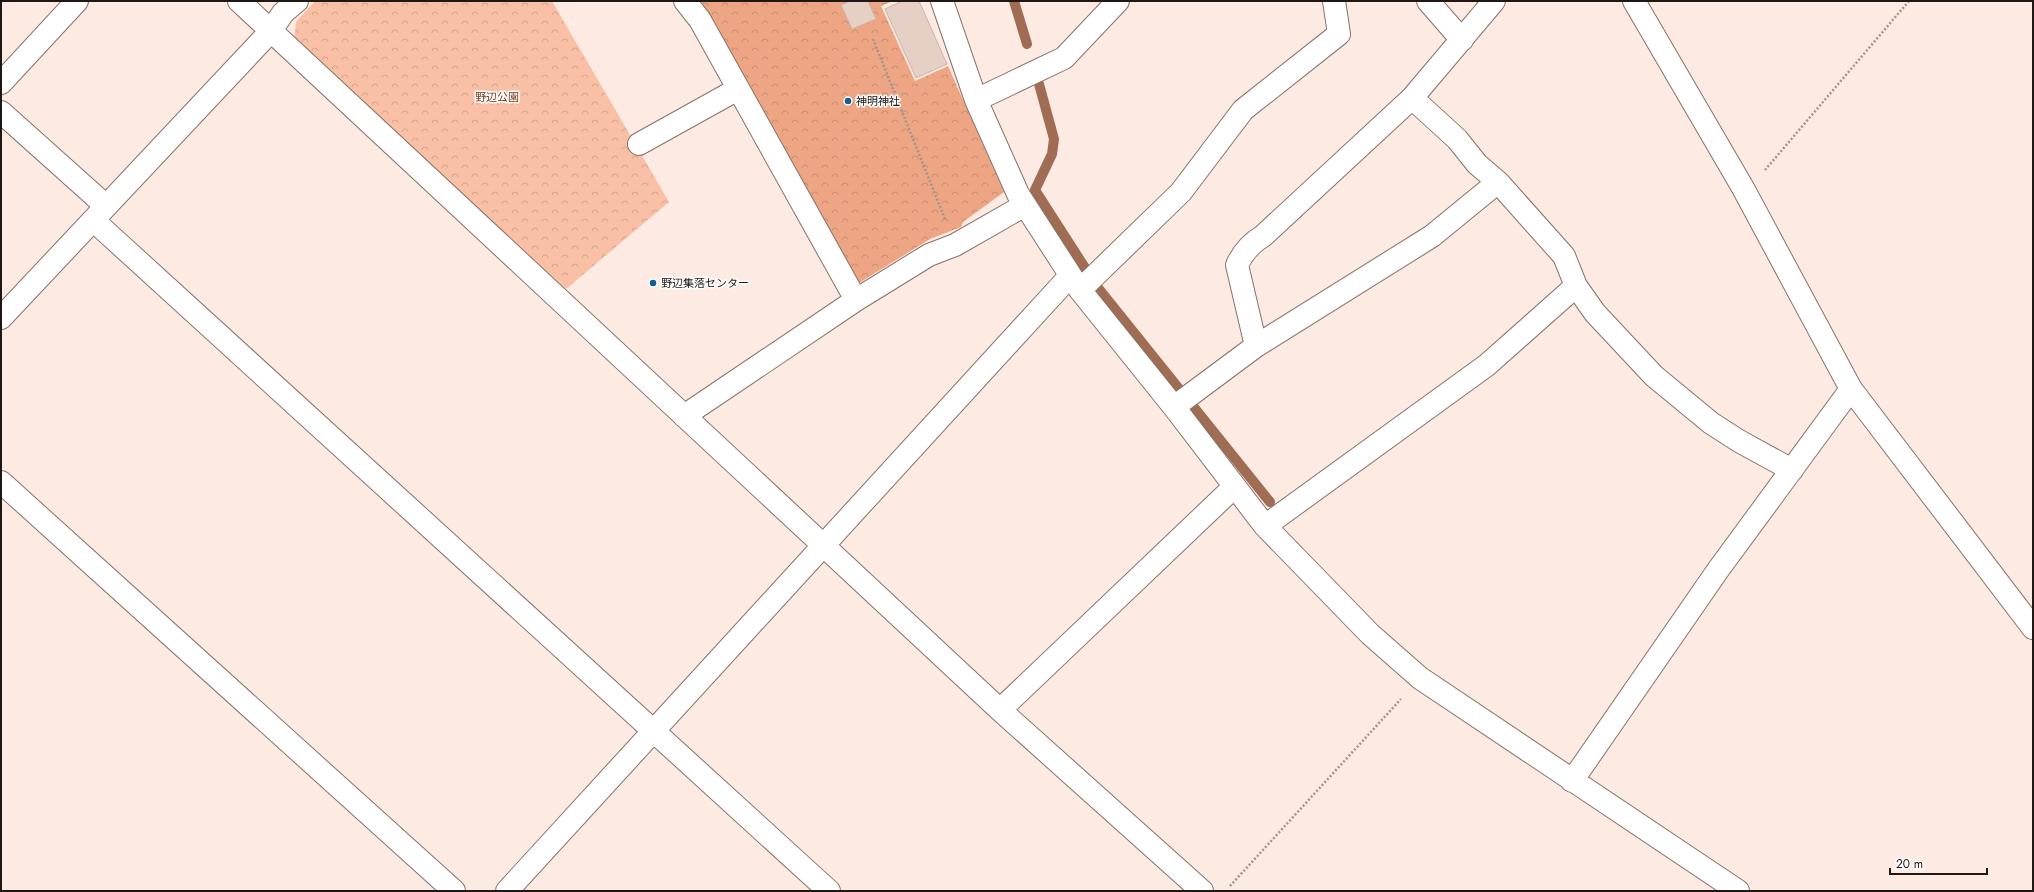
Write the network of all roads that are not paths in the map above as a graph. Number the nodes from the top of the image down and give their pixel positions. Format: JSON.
{"nodes":[{"id":1,"x":77,"y":1,"type":"edge"},
{"id":2,"x":239,"y":1,"type":"edge"},
{"id":3,"x":297,"y":1,"type":"edge"},
{"id":4,"x":685,"y":1,"type":"edge"},
{"id":5,"x":942,"y":1,"type":"edge"},
{"id":6,"x":1118,"y":1,"type":"edge"},
{"id":7,"x":1334,"y":1,"type":"edge"},
{"id":8,"x":1428,"y":1,"type":"edge"},
{"id":9,"x":1494,"y":1,"type":"edge"},
{"id":10,"x":1634,"y":1,"type":"edge"},
{"id":11,"x":270,"y":32,"type":"junction"},
{"id":12,"x":1462,"y":40,"type":"junction"},
{"id":13,"x":1,"y":83,"type":"edge"},
{"id":14,"x":738,"y":89,"type":"junction"},
{"id":15,"x":1412,"y":98,"type":"junction"},
{"id":16,"x":976,"y":100,"type":"junction"},
{"id":17,"x":1,"y":112,"type":"edge"},
{"id":18,"x":639,"y":144,"type":"dead end"},
{"id":19,"x":1498,"y":182,"type":"junction"},
{"id":20,"x":1025,"y":205,"type":"junction"},
{"id":21,"x":100,"y":213,"type":"junction"},
{"id":22,"x":1075,"y":283,"type":"junction"},
{"id":23,"x":1576,"y":286,"type":"junction"},
{"id":24,"x":856,"y":300,"type":"junction"},
{"id":25,"x":1,"y":318,"type":"edge"},
{"id":26,"x":1256,"y":346,"type":"junction"},
{"id":27,"x":1851,"y":389,"type":"junction"},
{"id":28,"x":1174,"y":407,"type":"junction"},
{"id":29,"x":684,"y":416,"type":"junction"},
{"id":30,"x":1792,"y":470,"type":"junction"},
{"id":31,"x":1,"y":482,"type":"edge"},
{"id":32,"x":1234,"y":487,"type":"junction"},
{"id":33,"x":1265,"y":526,"type":"junction"},
{"id":34,"x":824,"y":546,"type":"junction"},
{"id":35,"x":2033,"y":628,"type":"edge"},
{"id":36,"x":1000,"y":710,"type":"junction"},
{"id":37,"x":653,"y":730,"type":"junction"},
{"id":38,"x":1572,"y":781,"type":"junction"},
{"id":39,"x":1727,"y":888,"type":"edge"},
{"id":40,"x":454,"y":891,"type":"edge"},
{"id":41,"x":507,"y":891,"type":"edge"},
{"id":42,"x":829,"y":891,"type":"edge"},
{"id":43,"x":1202,"y":891,"type":"edge"}],
"edges":[{"from":1,"to":13,"type":"street"},
{"from":2,"to":11,"type":"street"},
{"from":3,"to":11,"type":"street"},
{"from":4,"to":14,"type":"street"},
{"from":5,"to":16,"type":"street"},
{"from":6,"to":16,"type":"street"},
{"from":7,"to":22,"type":"street"},
{"from":8,"to":12,"type":"street"},
{"from":9,"to":12,"type":"street"},
{"from":10,"to":27,"type":"street"},
{"from":11,"to":21,"type":"street"},
{"from":11,"to":29,"type":"street"},
{"from":12,"to":15,"type":"street"},
{"from":14,"to":18,"type":"street"},
{"from":14,"to":24,"type":"street"},
{"from":15,"to":19,"type":"street"},
{"from":15,"to":26,"type":"street"},
{"from":16,"to":20,"type":"street"},
{"from":17,"to":21,"type":"street"},
{"from":19,"to":23,"type":"street"},
{"from":19,"to":26,"type":"street"},
{"from":20,"to":22,"type":"street"},
{"from":20,"to":24,"type":"street"},
{"from":21,"to":25,"type":"street"},
{"from":21,"to":37,"type":"street"},
{"from":22,"to":28,"type":"street"},
{"from":22,"to":34,"type":"street"},
{"from":23,"to":30,"type":"street"},
{"from":23,"to":33,"type":"street"},
{"from":24,"to":29,"type":"street"},
{"from":26,"to":28,"type":"street"},
{"from":27,"to":30,"type":"street"},
{"from":27,"to":35,"type":"street"},
{"from":28,"to":32,"type":"street"},
{"from":29,"to":34,"type":"street"},
{"from":30,"to":38,"type":"street"},
{"from":31,"to":40,"type":"street"},
{"from":32,"to":33,"type":"street"},
{"from":32,"to":36,"type":"street"},
{"from":33,"to":38,"type":"street"},
{"from":34,"to":36,"type":"street"},
{"from":34,"to":37,"type":"street"},
{"from":36,"to":43,"type":"street"},
{"from":37,"to":41,"type":"street"},
{"from":37,"to":42,"type":"street"},
{"from":38,"to":39,"type":"street"}]}
